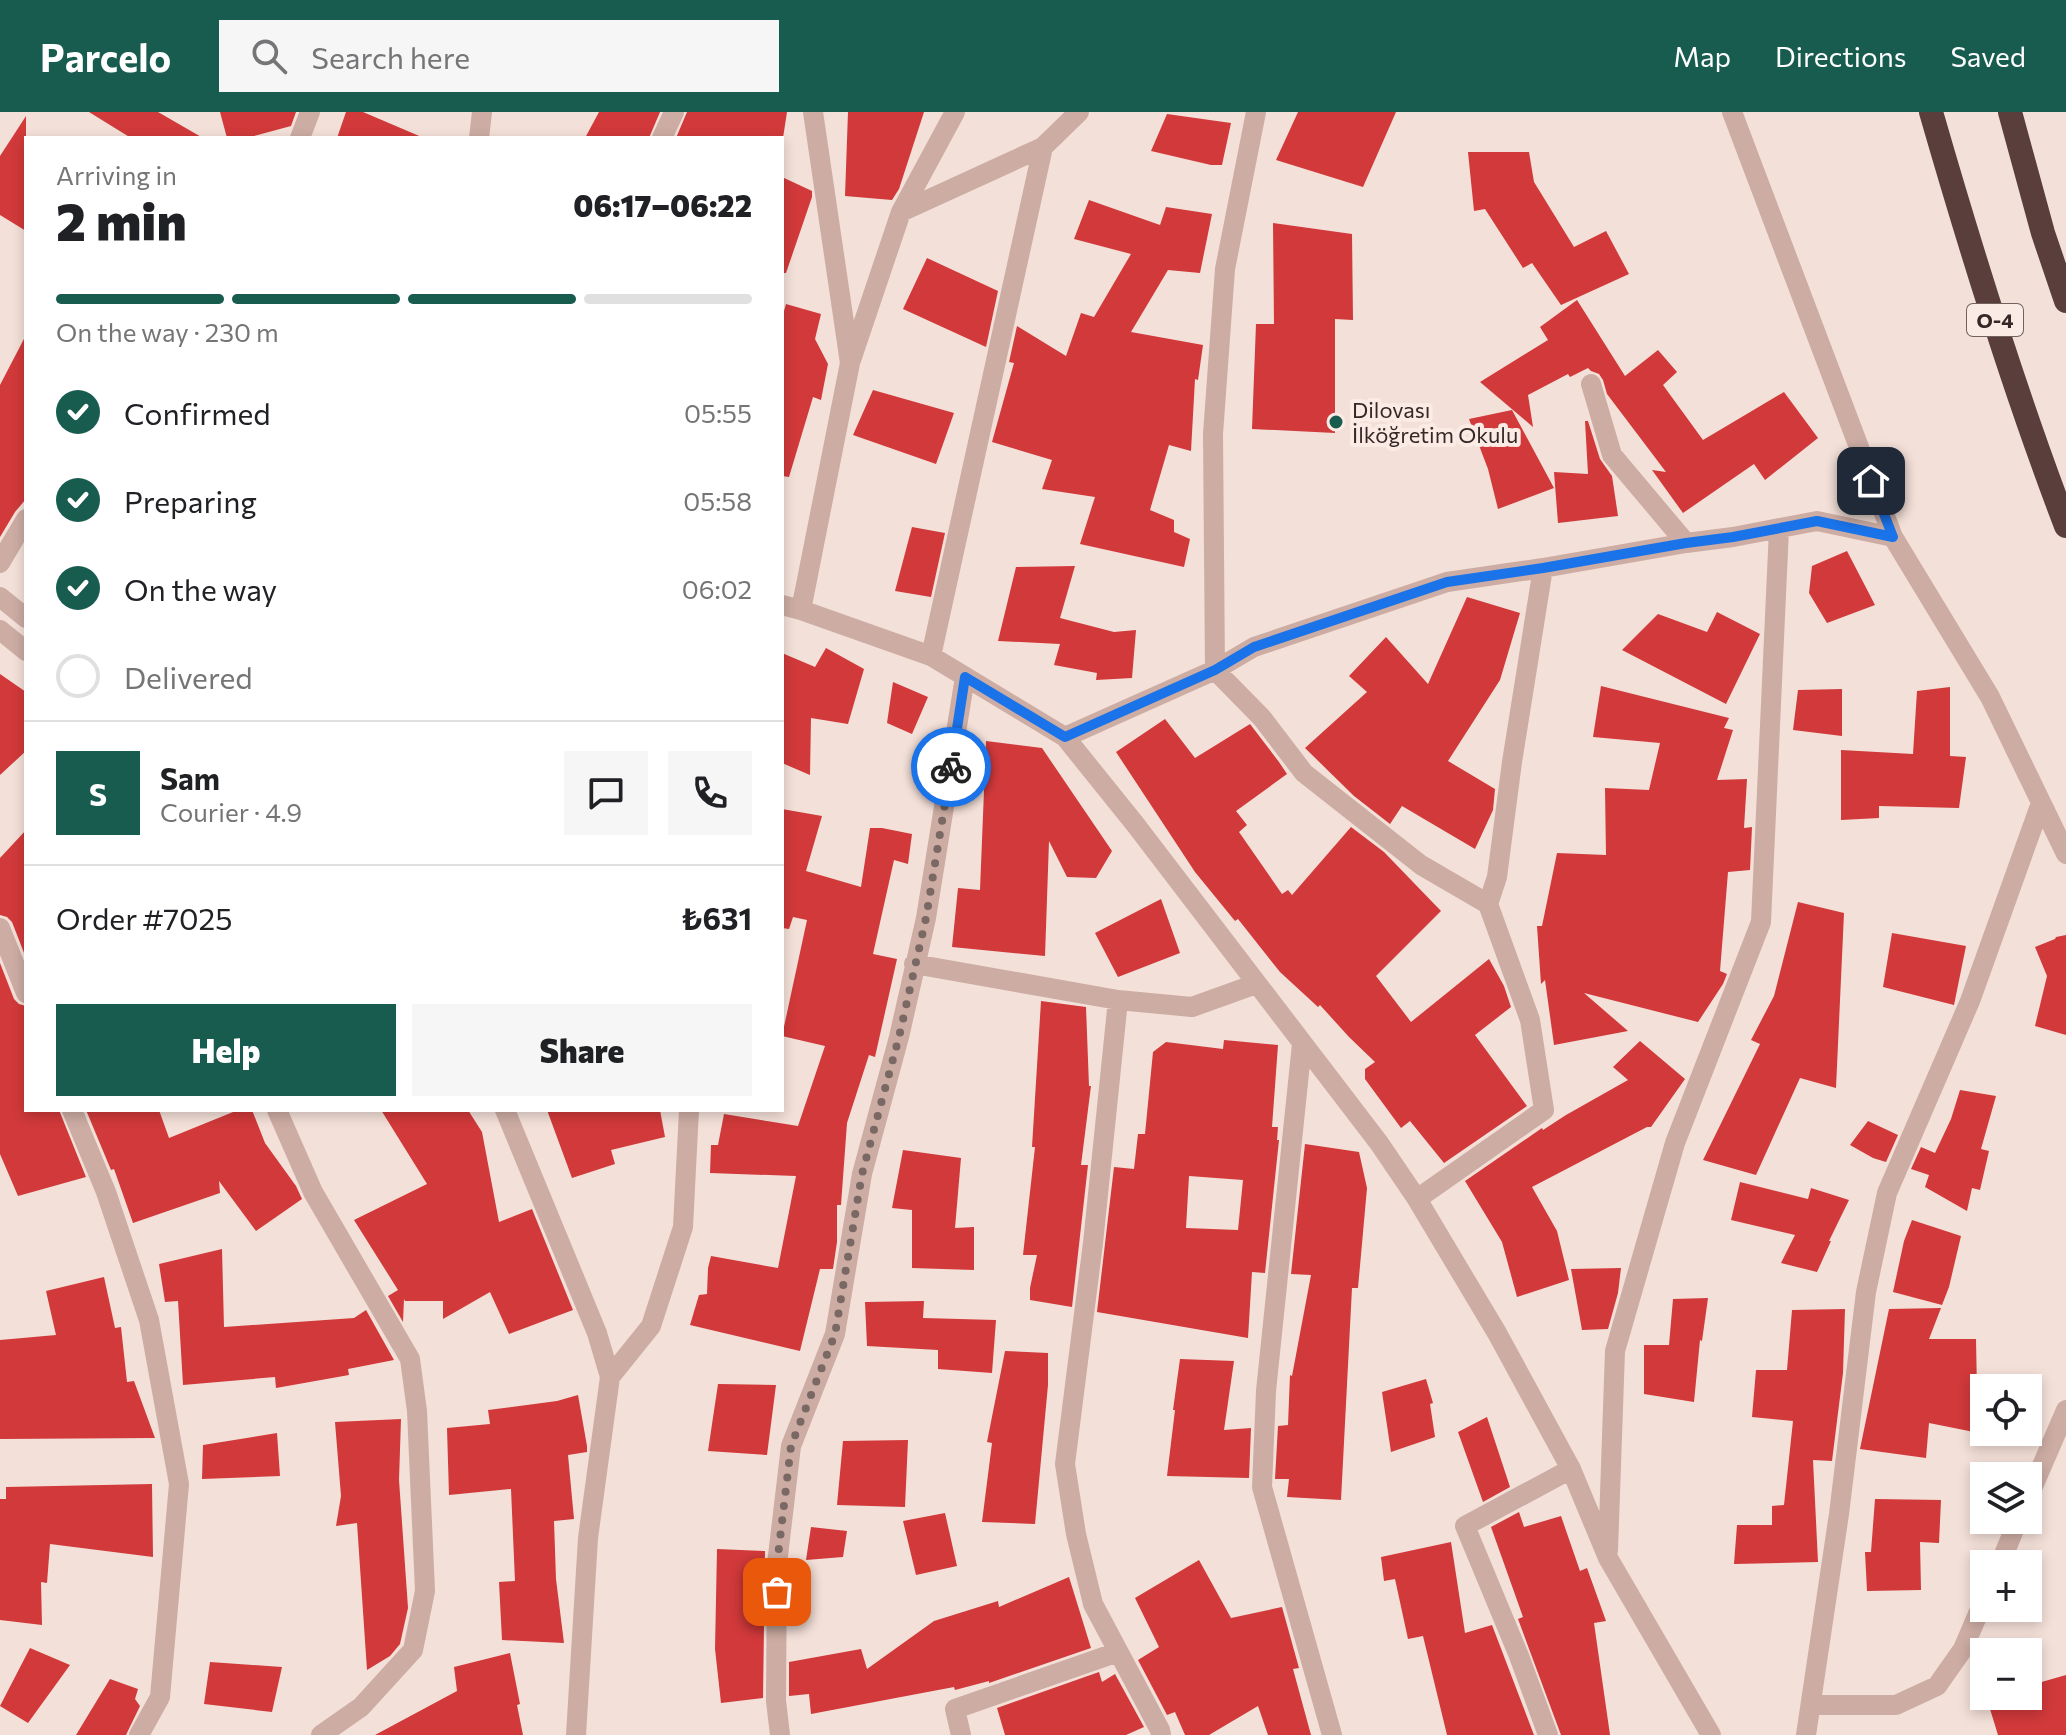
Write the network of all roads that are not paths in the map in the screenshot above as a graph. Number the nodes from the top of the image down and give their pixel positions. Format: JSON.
{"nodes":[{"id":1,"x":310,"y":112,"type":"edge"},
{"id":2,"x":482,"y":112,"type":"edge"},
{"id":3,"x":674,"y":112,"type":"edge"},
{"id":4,"x":813,"y":112,"type":"edge"},
{"id":5,"x":955,"y":112,"type":"edge"},
{"id":6,"x":1079,"y":112,"type":"edge"},
{"id":7,"x":1256,"y":112,"type":"edge"},
{"id":8,"x":1732,"y":112,"type":"edge"},
{"id":9,"x":1931,"y":112,"type":"edge"},
{"id":10,"x":2010,"y":112,"type":"edge"},
{"id":11,"x":301,"y":136,"type":"edge"},
{"id":12,"x":479,"y":136,"type":"edge"},
{"id":13,"x":663,"y":136,"type":"edge"},
{"id":14,"x":1043,"y":147,"type":"junction"},
{"id":15,"x":901,"y":212,"type":"junction"},
{"id":16,"x":2066,"y":301,"type":"edge"},
{"id":17,"x":850,"y":363,"type":"junction"},
{"id":18,"x":1591,"y":384,"type":"dead end"},
{"id":19,"x":24,"y":522,"type":"edge"},
{"id":20,"x":2066,"y":526,"type":"edge"},
{"id":21,"x":1779,"y":529,"type":"junction"},
{"id":22,"x":1893,"y":537,"type":"junction"},
{"id":23,"x":1686,"y":543,"type":"junction"},
{"id":24,"x":0,"y":563,"type":"edge"},
{"id":25,"x":1543,"y":568,"type":"junction"},
{"id":26,"x":0,"y":597,"type":"edge"},
{"id":27,"x":791,"y":607,"type":"edge"},
{"id":28,"x":24,"y":616,"type":"edge"},
{"id":29,"x":0,"y":630,"type":"edge"},
{"id":30,"x":24,"y":649,"type":"edge"},
{"id":31,"x":931,"y":656,"type":"junction"},
{"id":32,"x":1215,"y":670,"type":"junction"},
{"id":33,"x":965,"y":677,"type":"junction"},
{"id":34,"x":1065,"y":737,"type":"junction"},
{"id":35,"x":2041,"y":803,"type":"junction"},
{"id":36,"x":2066,"y":854,"type":"edge"},
{"id":37,"x":1488,"y":904,"type":"junction"},
{"id":38,"x":1,"y":934,"type":"edge"},
{"id":39,"x":914,"y":964,"type":"junction"},
{"id":40,"x":1256,"y":984,"type":"junction"},
{"id":41,"x":24,"y":988,"type":"edge"},
{"id":42,"x":1118,"y":1000,"type":"junction"},
{"id":43,"x":1302,"y":1044,"type":"junction"},
{"id":44,"x":73,"y":1112,"type":"edge"},
{"id":45,"x":278,"y":1112,"type":"edge"},
{"id":46,"x":506,"y":1112,"type":"edge"},
{"id":47,"x":689,"y":1112,"type":"edge"},
{"id":48,"x":1417,"y":1199,"type":"junction"},
{"id":49,"x":610,"y":1377,"type":"junction"},
{"id":50,"x":2066,"y":1410,"type":"edge"},
{"id":51,"x":2042,"y":1466,"type":"edge"},
{"id":52,"x":1571,"y":1469,"type":"junction"},
{"id":53,"x":1608,"y":1558,"type":"junction"},
{"id":54,"x":1975,"y":1622,"type":"edge"},
{"id":55,"x":1118,"y":1652,"type":"junction"},
{"id":56,"x":1811,"y":1705,"type":"junction"},
{"id":57,"x":139,"y":1735,"type":"edge"},
{"id":58,"x":321,"y":1735,"type":"edge"},
{"id":59,"x":576,"y":1735,"type":"edge"},
{"id":60,"x":780,"y":1735,"type":"edge"},
{"id":61,"x":961,"y":1735,"type":"edge"},
{"id":62,"x":1161,"y":1735,"type":"edge"},
{"id":63,"x":1332,"y":1735,"type":"edge"},
{"id":64,"x":1548,"y":1735,"type":"edge"},
{"id":65,"x":1711,"y":1735,"type":"edge"},
{"id":66,"x":1806,"y":1735,"type":"edge"}],
"edges":[{"from":1,"to":11,"type":"street"},
{"from":2,"to":12,"type":"street"},
{"from":3,"to":13,"type":"street"},
{"from":4,"to":17,"type":"street"},
{"from":5,"to":15,"type":"street"},
{"from":6,"to":14,"type":"street"},
{"from":7,"to":32,"type":"street"},
{"from":8,"to":22,"type":"street"},
{"from":9,"to":20,"type":"highway","number":"O-4"},
{"from":10,"to":16,"type":"highway"},
{"from":14,"to":15,"type":"street"},
{"from":14,"to":31,"type":"street"},
{"from":15,"to":17,"type":"street"},
{"from":17,"to":27,"type":"street"},
{"from":18,"to":23,"type":"street"},
{"from":19,"to":24,"type":"street"},
{"from":21,"to":22,"type":"street"},
{"from":21,"to":23,"type":"street"},
{"from":21,"to":53,"type":"street"},
{"from":22,"to":35,"type":"street"},
{"from":23,"to":25,"type":"street"},
{"from":25,"to":32,"type":"street"},
{"from":25,"to":37,"type":"street"},
{"from":26,"to":28,"type":"street"},
{"from":27,"to":31,"type":"street"},
{"from":29,"to":30,"type":"street"},
{"from":31,"to":33,"type":"street"},
{"from":32,"to":34,"type":"street"},
{"from":32,"to":37,"type":"street"},
{"from":33,"to":34,"type":"street"},
{"from":33,"to":39,"type":"street"},
{"from":34,"to":40,"type":"street"},
{"from":35,"to":36,"type":"street"},
{"from":35,"to":56,"type":"street"},
{"from":37,"to":48,"type":"street"},
{"from":38,"to":41,"type":"street"},
{"from":39,"to":42,"type":"street"},
{"from":39,"to":60,"type":"street"},
{"from":40,"to":42,"type":"street"},
{"from":40,"to":43,"type":"street"},
{"from":42,"to":55,"type":"street"},
{"from":43,"to":48,"type":"street"},
{"from":43,"to":63,"type":"street"},
{"from":44,"to":57,"type":"street"},
{"from":45,"to":58,"type":"street"},
{"from":46,"to":49,"type":"street"},
{"from":47,"to":49,"type":"street"},
{"from":48,"to":52,"type":"street"},
{"from":49,"to":59,"type":"street"},
{"from":50,"to":51,"type":"street"},
{"from":52,"to":53,"type":"street"},
{"from":52,"to":64,"type":"street"},
{"from":53,"to":65,"type":"street"},
{"from":54,"to":56,"type":"street"},
{"from":55,"to":61,"type":"street"},
{"from":55,"to":62,"type":"street"},
{"from":56,"to":66,"type":"street"}]}
